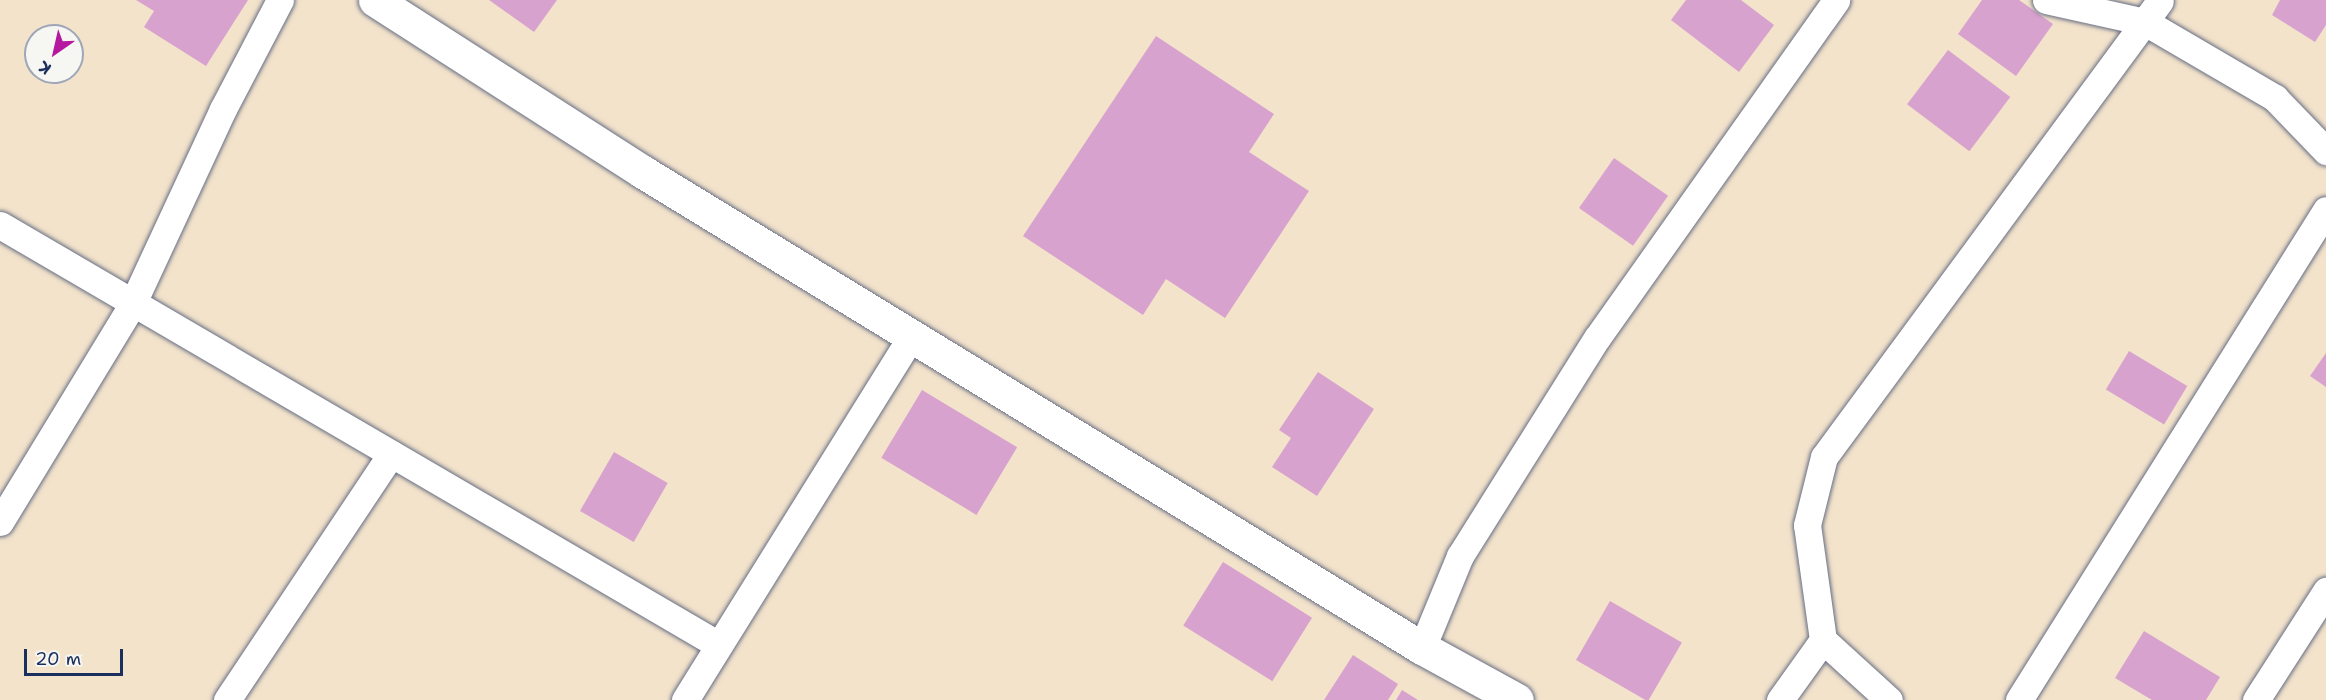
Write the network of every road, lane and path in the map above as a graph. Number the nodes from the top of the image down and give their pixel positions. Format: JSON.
{"nodes":[{"id":1,"x":280,"y":0,"type":"edge"},
{"id":2,"x":375,"y":0,"type":"edge"},
{"id":3,"x":1836,"y":0,"type":"edge"},
{"id":4,"x":2046,"y":0,"type":"edge"},
{"id":5,"x":2153,"y":12,"type":"edge"},
{"id":6,"x":2326,"y":151,"type":"edge"},
{"id":7,"x":2326,"y":210,"type":"edge"},
{"id":8,"x":0,"y":225,"type":"edge"},
{"id":9,"x":132,"y":305,"type":"junction"},
{"id":10,"x":913,"y":334,"type":"junction"},
{"id":11,"x":391,"y":454,"type":"junction"},
{"id":12,"x":0,"y":522,"type":"edge"},
{"id":13,"x":2326,"y":591,"type":"edge"},
{"id":14,"x":1823,"y":640,"type":"junction"},
{"id":15,"x":717,"y":644,"type":"junction"},
{"id":16,"x":1422,"y":648,"type":"junction"},
{"id":17,"x":227,"y":700,"type":"edge"},
{"id":18,"x":685,"y":700,"type":"edge"},
{"id":19,"x":1517,"y":700,"type":"edge"},
{"id":20,"x":1780,"y":700,"type":"edge"},
{"id":21,"x":1889,"y":700,"type":"edge"},
{"id":22,"x":2019,"y":700,"type":"edge"},
{"id":23,"x":2256,"y":700,"type":"edge"}],
"edges":[{"from":1,"to":9,"type":"street"},
{"from":2,"to":10,"type":"street"},
{"from":3,"to":16,"type":"street"},
{"from":4,"to":5,"type":"street"},
{"from":5,"to":6,"type":"street"},
{"from":5,"to":14,"type":"street"},
{"from":7,"to":22,"type":"street"},
{"from":8,"to":9,"type":"street"},
{"from":9,"to":11,"type":"street"},
{"from":9,"to":12,"type":"street"},
{"from":10,"to":15,"type":"street"},
{"from":10,"to":16,"type":"street"},
{"from":11,"to":15,"type":"street"},
{"from":11,"to":17,"type":"street"},
{"from":13,"to":23,"type":"street"},
{"from":14,"to":20,"type":"street"},
{"from":14,"to":21,"type":"street"},
{"from":15,"to":18,"type":"street"},
{"from":16,"to":19,"type":"street"}]}
